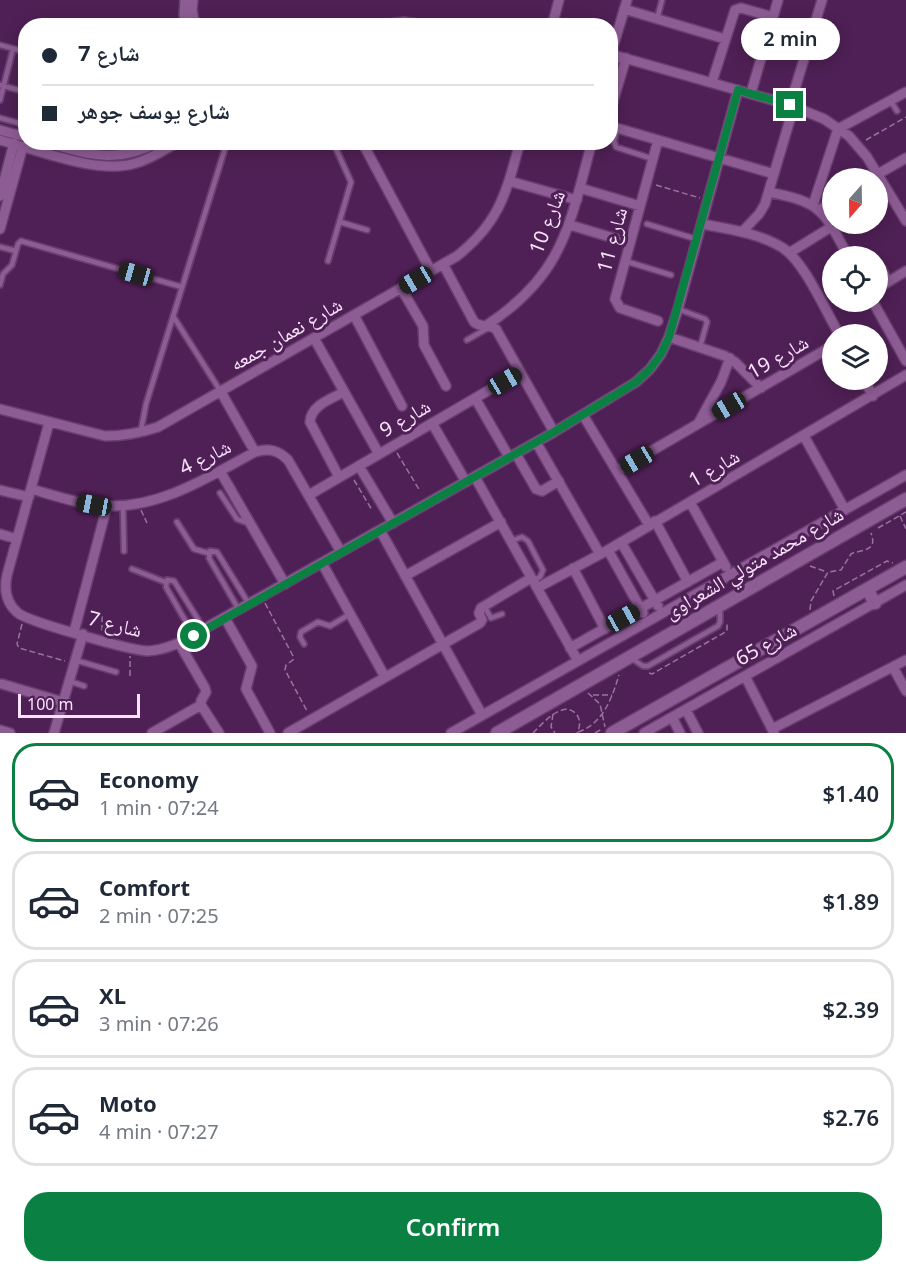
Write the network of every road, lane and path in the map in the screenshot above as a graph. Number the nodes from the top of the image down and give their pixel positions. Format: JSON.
{"nodes":[{"id":1,"x":184,"y":0,"type":"edge"},
{"id":2,"x":193,"y":0,"type":"edge"},
{"id":3,"x":559,"y":0,"type":"edge"},
{"id":4,"x":662,"y":0,"type":"edge"},
{"id":5,"x":778,"y":0,"type":"edge"},
{"id":6,"x":822,"y":0,"type":"edge"},
{"id":7,"x":625,"y":4,"type":"edge"},
{"id":8,"x":773,"y":17,"type":"junction"},
{"id":9,"x":185,"y":18,"type":"edge"},
{"id":10,"x":194,"y":18,"type":"edge"},
{"id":11,"x":554,"y":18,"type":"edge"},
{"id":12,"x":657,"y":19,"type":"junction"},
{"id":13,"x":618,"y":31,"type":"edge"},
{"id":14,"x":725,"y":39,"type":"junction"},
{"id":15,"x":0,"y":45,"type":"edge"},
{"id":16,"x":13,"y":49,"type":"junction"},
{"id":17,"x":18,"y":50,"type":"edge"},
{"id":18,"x":618,"y":56,"type":"edge"},
{"id":19,"x":626,"y":58,"type":"junction"},
{"id":20,"x":712,"y":82,"type":"junction"},
{"id":21,"x":2,"y":85,"type":"edge"},
{"id":22,"x":618,"y":85,"type":"edge"},
{"id":23,"x":18,"y":90,"type":"edge"},
{"id":24,"x":738,"y":90,"type":"junction"},
{"id":25,"x":906,"y":92,"type":"edge"},
{"id":26,"x":751,"y":93,"type":"junction"},
{"id":27,"x":0,"y":100,"type":"edge"},
{"id":28,"x":890,"y":100,"type":"junction"},
{"id":29,"x":792,"y":106,"type":"junction"},
{"id":30,"x":897,"y":111,"type":"dead end"},
{"id":31,"x":906,"y":117,"type":"edge"},
{"id":32,"x":0,"y":118,"type":"edge"},
{"id":33,"x":18,"y":123,"type":"edge"},
{"id":34,"x":618,"y":128,"type":"edge"},
{"id":35,"x":838,"y":129,"type":"junction"},
{"id":36,"x":0,"y":130,"type":"edge"},
{"id":37,"x":18,"y":139,"type":"edge"},
{"id":38,"x":0,"y":140,"type":"edge"},
{"id":39,"x":658,"y":140,"type":"junction"},
{"id":40,"x":18,"y":141,"type":"edge"},
{"id":41,"x":857,"y":145,"type":"junction"},
{"id":42,"x":618,"y":148,"type":"edge"},
{"id":43,"x":18,"y":149,"type":"edge"},
{"id":44,"x":19,"y":150,"type":"edge"},
{"id":45,"x":48,"y":150,"type":"edge"},
{"id":46,"x":73,"y":150,"type":"edge"},
{"id":47,"x":140,"y":150,"type":"edge"},
{"id":48,"x":164,"y":150,"type":"edge"},
{"id":49,"x":225,"y":150,"type":"edge"},
{"id":50,"x":337,"y":150,"type":"edge"},
{"id":51,"x":366,"y":150,"type":"edge"},
{"id":52,"x":518,"y":150,"type":"edge"},
{"id":53,"x":590,"y":150,"type":"edge"},
{"id":54,"x":720,"y":158,"type":"junction"},
{"id":55,"x":906,"y":158,"type":"edge"},
{"id":56,"x":653,"y":159,"type":"junction"},
{"id":57,"x":870,"y":168,"type":"edge"},
{"id":58,"x":888,"y":168,"type":"edge"},
{"id":59,"x":774,"y":174,"type":"junction"},
{"id":60,"x":509,"y":181,"type":"junction"},
{"id":61,"x":646,"y":182,"type":"junction"},
{"id":62,"x":580,"y":188,"type":"junction"},
{"id":63,"x":769,"y":192,"type":"junction"},
{"id":64,"x":888,"y":192,"type":"edge"},
{"id":65,"x":0,"y":196,"type":"edge"},
{"id":66,"x":576,"y":200,"type":"junction"},
{"id":67,"x":708,"y":201,"type":"junction"},
{"id":68,"x":640,"y":206,"type":"junction"},
{"id":69,"x":822,"y":206,"type":"edge"},
{"id":70,"x":816,"y":208,"type":"junction"},
{"id":71,"x":3,"y":209,"type":"edge"},
{"id":72,"x":903,"y":210,"type":"edge"},
{"id":73,"x":822,"y":216,"type":"edge"},
{"id":74,"x":906,"y":221,"type":"edge"},
{"id":75,"x":340,"y":222,"type":"junction"},
{"id":76,"x":647,"y":224,"type":"dead end"},
{"id":77,"x":702,"y":224,"type":"junction"},
{"id":78,"x":570,"y":225,"type":"junction"},
{"id":79,"x":0,"y":230,"type":"edge"},
{"id":80,"x":367,"y":230,"type":"dead end"},
{"id":81,"x":742,"y":232,"type":"junction"},
{"id":82,"x":822,"y":233,"type":"edge"},
{"id":83,"x":698,"y":240,"type":"junction"},
{"id":84,"x":630,"y":243,"type":"junction"},
{"id":85,"x":0,"y":247,"type":"edge"},
{"id":86,"x":16,"y":251,"type":"junction"},
{"id":87,"x":789,"y":253,"type":"junction"},
{"id":88,"x":328,"y":261,"type":"dead end"},
{"id":89,"x":625,"y":261,"type":"junction"},
{"id":90,"x":443,"y":264,"type":"junction"},
{"id":91,"x":431,"y":271,"type":"junction"},
{"id":92,"x":906,"y":271,"type":"edge"},
{"id":93,"x":671,"y":275,"type":"dead end"},
{"id":94,"x":888,"y":277,"type":"edge"},
{"id":95,"x":890,"y":281,"type":"joint"},
{"id":96,"x":0,"y":285,"type":"edge"},
{"id":97,"x":182,"y":287,"type":"junction"},
{"id":98,"x":401,"y":288,"type":"junction"},
{"id":99,"x":678,"y":309,"type":"junction"},
{"id":100,"x":879,"y":312,"type":"edge"},
{"id":101,"x":354,"y":315,"type":"junction"},
{"id":102,"x":173,"y":316,"type":"junction"},
{"id":103,"x":658,"y":321,"type":"dead end"},
{"id":104,"x":833,"y":324,"type":"edge"},
{"id":105,"x":489,"y":326,"type":"junction"},
{"id":106,"x":669,"y":337,"type":"junction"},
{"id":107,"x":314,"y":338,"type":"junction"},
{"id":108,"x":467,"y":340,"type":"dead end"},
{"id":109,"x":700,"y":347,"type":"junction"},
{"id":110,"x":822,"y":352,"type":"edge"},
{"id":111,"x":730,"y":358,"type":"junction"},
{"id":112,"x":906,"y":361,"type":"edge"},
{"id":113,"x":520,"y":372,"type":"junction"},
{"id":114,"x":906,"y":375,"type":"edge"},
{"id":115,"x":446,"y":386,"type":"dead end"},
{"id":116,"x":761,"y":388,"type":"junction"},
{"id":117,"x":870,"y":390,"type":"edge"},
{"id":118,"x":221,"y":392,"type":"junction"},
{"id":119,"x":344,"y":392,"type":"junction"},
{"id":120,"x":873,"y":396,"type":"junction"},
{"id":121,"x":475,"y":398,"type":"junction"},
{"id":122,"x":402,"y":406,"type":"dead end"},
{"id":123,"x":0,"y":409,"type":"edge"},
{"id":124,"x":583,"y":415,"type":"junction"},
{"id":125,"x":49,"y":423,"type":"junction"},
{"id":126,"x":432,"y":423,"type":"junction"},
{"id":127,"x":697,"y":425,"type":"junction"},
{"id":128,"x":554,"y":432,"type":"junction"},
{"id":129,"x":141,"y":433,"type":"junction"},
{"id":130,"x":804,"y":436,"type":"junction"},
{"id":131,"x":536,"y":442,"type":"junction"},
{"id":132,"x":393,"y":446,"type":"junction"},
{"id":133,"x":255,"y":453,"type":"junction"},
{"id":134,"x":379,"y":454,"type":"junction"},
{"id":135,"x":512,"y":456,"type":"junction"},
{"id":136,"x":359,"y":466,"type":"junction"},
{"id":137,"x":220,"y":471,"type":"junction"},
{"id":138,"x":349,"y":471,"type":"junction"},
{"id":139,"x":617,"y":471,"type":"junction"},
{"id":140,"x":906,"y":475,"type":"edge"},
{"id":141,"x":339,"y":477,"type":"junction"},
{"id":142,"x":475,"y":477,"type":"junction"},
{"id":143,"x":559,"y":481,"type":"junction"},
{"id":144,"x":466,"y":482,"type":"junction"},
{"id":145,"x":0,"y":490,"type":"edge"},
{"id":146,"x":420,"y":491,"type":"dead end"},
{"id":147,"x":30,"y":493,"type":"junction"},
{"id":148,"x":220,"y":493,"type":"dead end"},
{"id":149,"x":309,"y":495,"type":"junction"},
{"id":150,"x":690,"y":502,"type":"junction"},
{"id":151,"x":900,"y":502,"type":"edge"},
{"id":152,"x":138,"y":504,"type":"junction"},
{"id":153,"x":107,"y":506,"type":"junction"},
{"id":154,"x":123,"y":506,"type":"junction"},
{"id":155,"x":372,"y":510,"type":"dead end"},
{"id":156,"x":845,"y":510,"type":"junction"},
{"id":157,"x":177,"y":522,"type":"dead end"},
{"id":158,"x":501,"y":522,"type":"junction"},
{"id":159,"x":147,"y":523,"type":"dead end"},
{"id":160,"x":393,"y":523,"type":"junction"},
{"id":161,"x":652,"y":523,"type":"junction"},
{"id":162,"x":250,"y":524,"type":"junction"},
{"id":163,"x":906,"y":529,"type":"edge"},
{"id":164,"x":380,"y":530,"type":"junction"},
{"id":165,"x":870,"y":532,"type":"dead end"},
{"id":166,"x":0,"y":534,"type":"edge"},
{"id":167,"x":17,"y":539,"type":"junction"},
{"id":168,"x":511,"y":541,"type":"junction"},
{"id":169,"x":621,"y":542,"type":"junction"},
{"id":170,"x":124,"y":551,"type":"dead end"},
{"id":171,"x":341,"y":552,"type":"junction"},
{"id":172,"x":604,"y":552,"type":"junction"},
{"id":173,"x":208,"y":553,"type":"junction"},
{"id":174,"x":723,"y":562,"type":"junction"},
{"id":175,"x":322,"y":563,"type":"junction"},
{"id":176,"x":810,"y":566,"type":"dead end"},
{"id":177,"x":906,"y":567,"type":"edge"},
{"id":178,"x":573,"y":568,"type":"junction"},
{"id":179,"x":132,"y":569,"type":"dead end"},
{"id":180,"x":828,"y":572,"type":"junction"},
{"id":181,"x":730,"y":574,"type":"junction"},
{"id":182,"x":405,"y":576,"type":"junction"},
{"id":183,"x":165,"y":582,"type":"junction"},
{"id":184,"x":534,"y":582,"type":"junction"},
{"id":185,"x":688,"y":582,"type":"junction"},
{"id":186,"x":285,"y":584,"type":"junction"},
{"id":187,"x":906,"y":585,"type":"edge"},
{"id":188,"x":867,"y":590,"type":"junction"},
{"id":189,"x":262,"y":597,"type":"junction"},
{"id":190,"x":655,"y":601,"type":"junction"},
{"id":191,"x":874,"y":603,"type":"junction"},
{"id":192,"x":249,"y":604,"type":"junction"},
{"id":193,"x":484,"y":606,"type":"junction"},
{"id":194,"x":641,"y":608,"type":"junction"},
{"id":195,"x":239,"y":610,"type":"junction"},
{"id":196,"x":810,"y":611,"type":"dead end"},
{"id":197,"x":662,"y":613,"type":"junction"},
{"id":198,"x":350,"y":614,"type":"junction"},
{"id":199,"x":502,"y":614,"type":"dead end"},
{"id":200,"x":102,"y":616,"type":"dead end"},
{"id":201,"x":24,"y":617,"type":"junction"},
{"id":202,"x":225,"y":618,"type":"junction"},
{"id":203,"x":648,"y":621,"type":"junction"},
{"id":204,"x":605,"y":629,"type":"junction"},
{"id":205,"x":204,"y":630,"type":"junction"},
{"id":206,"x":78,"y":633,"type":"junction"},
{"id":207,"x":194,"y":636,"type":"junction"},
{"id":208,"x":102,"y":640,"type":"junction"},
{"id":209,"x":179,"y":643,"type":"junction"},
{"id":210,"x":304,"y":644,"type":"dead end"},
{"id":211,"x":443,"y":645,"type":"junction"},
{"id":212,"x":130,"y":648,"type":"junction"},
{"id":213,"x":570,"y":648,"type":"junction"},
{"id":214,"x":906,"y":660,"type":"edge"},
{"id":215,"x":578,"y":661,"type":"junction"},
{"id":216,"x":75,"y":662,"type":"junction"},
{"id":217,"x":893,"y":667,"type":"junction"},
{"id":218,"x":116,"y":672,"type":"dead end"},
{"id":219,"x":619,"y":674,"type":"dead end"},
{"id":220,"x":130,"y":676,"type":"dead end"},
{"id":221,"x":745,"y":676,"type":"junction"},
{"id":222,"x":385,"y":678,"type":"junction"},
{"id":223,"x":69,"y":681,"type":"junction"},
{"id":224,"x":0,"y":682,"type":"edge"},
{"id":225,"x":84,"y":686,"type":"dead end"},
{"id":226,"x":906,"y":691,"type":"edge"},
{"id":227,"x":587,"y":692,"type":"dead end"},
{"id":228,"x":591,"y":695,"type":"junction"},
{"id":229,"x":613,"y":695,"type":"junction"},
{"id":230,"x":63,"y":702,"type":"junction"},
{"id":231,"x":201,"y":705,"type":"junction"},
{"id":232,"x":686,"y":710,"type":"junction"},
{"id":233,"x":603,"y":713,"type":"junction"},
{"id":234,"x":553,"y":714,"type":"junction"},
{"id":235,"x":482,"y":715,"type":"junction"},
{"id":236,"x":672,"y":717,"type":"junction"},
{"id":237,"x":309,"y":721,"type":"junction"},
{"id":238,"x":0,"y":730,"type":"edge"},
{"id":239,"x":608,"y":730,"type":"edge"},
{"id":240,"x":773,"y":731,"type":"edge"},
{"id":241,"x":10,"y":733,"type":"edge"},
{"id":242,"x":54,"y":733,"type":"edge"},
{"id":243,"x":152,"y":733,"type":"edge"},
{"id":244,"x":219,"y":733,"type":"edge"},
{"id":245,"x":270,"y":733,"type":"edge"},
{"id":246,"x":288,"y":733,"type":"edge"},
{"id":247,"x":313,"y":733,"type":"edge"},
{"id":248,"x":452,"y":733,"type":"edge"},
{"id":249,"x":497,"y":733,"type":"edge"},
{"id":250,"x":533,"y":733,"type":"edge"},
{"id":251,"x":555,"y":733,"type":"edge"},
{"id":252,"x":577,"y":733,"type":"edge"},
{"id":253,"x":644,"y":733,"type":"edge"},
{"id":254,"x":680,"y":733,"type":"edge"},
{"id":255,"x":698,"y":733,"type":"edge"}],
"edges":[{"from":1,"to":9,"type":"street"},
{"from":2,"to":10,"type":"street"},
{"from":3,"to":11,"type":"street"},
{"from":4,"to":12,"type":"lane"},
{"from":5,"to":8,"type":"street"},
{"from":6,"to":29,"type":"street"},
{"from":7,"to":12,"type":"street"},
{"from":7,"to":13,"type":"street"},
{"from":8,"to":14,"type":"street"},
{"from":8,"to":26,"type":"street"},
{"from":12,"to":14,"type":"street"},
{"from":14,"to":20,"type":"street"},
{"from":15,"to":16,"type":"lane"},
{"from":16,"to":17,"type":"lane"},
{"from":16,"to":21,"type":"lane"},
{"from":18,"to":19,"type":"street"},
{"from":19,"to":20,"type":"street"},
{"from":19,"to":22,"type":"street"},
{"from":20,"to":24,"type":"street"},
{"from":21,"to":23,"type":"lane"},
{"from":21,"to":27,"type":"lane"},
{"from":24,"to":26,"type":"street"},
{"from":24,"to":54,"type":"street","name":"شارع 7"},
{"from":25,"to":28,"type":"street"},
{"from":26,"to":29,"type":"street"},
{"from":28,"to":30,"type":"lane"},
{"from":28,"to":35,"type":"street"},
{"from":29,"to":35,"type":"street"},
{"from":29,"to":59,"type":"street"},
{"from":31,"to":41,"type":"path"},
{"from":32,"to":33,"type":"lane"},
{"from":34,"to":39,"type":"street"},
{"from":35,"to":41,"type":"street"},
{"from":35,"to":70,"type":"street"},
{"from":36,"to":37,"type":"street"},
{"from":38,"to":40,"type":"street"},
{"from":39,"to":54,"type":"street"},
{"from":39,"to":56,"type":"street","name":"شارع 11"},
{"from":41,"to":57,"type":"street"},
{"from":42,"to":56,"type":"lane"},
{"from":43,"to":65,"type":"street"},
{"from":44,"to":71,"type":"street"},
{"from":45,"to":48,"type":"street"},
{"from":46,"to":47,"type":"street"},
{"from":49,"to":97,"type":"lane"},
{"from":50,"to":75,"type":"lane"},
{"from":51,"to":91,"type":"street"},
{"from":52,"to":60,"type":"street","name":"شارع نعمان جمعه"},
{"from":53,"to":62,"type":"street","name":"شارع 10"},
{"from":54,"to":59,"type":"street"},
{"from":54,"to":67,"type":"street","name":"شارع 7"},
{"from":55,"to":58,"type":"street"},
{"from":56,"to":61,"type":"street","name":"شارع 11"},
{"from":59,"to":63,"type":"street"},
{"from":60,"to":66,"type":"street"},
{"from":60,"to":90,"type":"street","name":"شارع نعمان جمعه"},
{"from":61,"to":67,"type":"path"},
{"from":61,"to":68,"type":"street","name":"شارع 11"},
{"from":62,"to":66,"type":"street","name":"شارع 10"},
{"from":62,"to":68,"type":"street"},
{"from":63,"to":70,"type":"street"},
{"from":63,"to":81,"type":"street"},
{"from":64,"to":72,"type":"street"},
{"from":66,"to":78,"type":"street","name":"شارع 10"},
{"from":67,"to":77,"type":"street","name":"شارع 7"},
{"from":68,"to":84,"type":"street","name":"شارع 11"},
{"from":69,"to":70,"type":"street"},
{"from":70,"to":73,"type":"street"},
{"from":71,"to":79,"type":"street"},
{"from":72,"to":74,"type":"street"},
{"from":75,"to":80,"type":"lane"},
{"from":75,"to":88,"type":"lane"},
{"from":76,"to":83,"type":"lane"},
{"from":77,"to":81,"type":"street"},
{"from":77,"to":83,"type":"street","name":"شارع 7"},
{"from":78,"to":84,"type":"street"},
{"from":78,"to":105,"type":"street","name":"شارع 10"},
{"from":81,"to":87,"type":"street"},
{"from":82,"to":87,"type":"street"},
{"from":83,"to":99,"type":"street","name":"شارع 7"},
{"from":84,"to":89,"type":"street","name":"شارع 11"},
{"from":85,"to":86,"type":"lane"},
{"from":86,"to":96,"type":"lane"},
{"from":86,"to":97,"type":"lane"},
{"from":87,"to":104,"type":"street"},
{"from":89,"to":93,"type":"lane"},
{"from":89,"to":103,"type":"street","name":"شارع 11"},
{"from":90,"to":91,"type":"street","name":"شارع نعمان جمعه"},
{"from":90,"to":105,"type":"street"},
{"from":91,"to":98,"type":"street","name":"شارع نعمان جمعه"},
{"from":92,"to":95,"type":"street"},
{"from":94,"to":95,"type":"lane"},
{"from":97,"to":102,"type":"lane"},
{"from":98,"to":101,"type":"street","name":"شارع نعمان جمعه"},
{"from":98,"to":115,"type":"street"},
{"from":99,"to":106,"type":"street","name":"شارع 7"},
{"from":99,"to":109,"type":"lane"},
{"from":100,"to":112,"type":"street"},
{"from":101,"to":107,"type":"street","name":"شارع نعمان جمعه"},
{"from":101,"to":122,"type":"street"},
{"from":102,"to":118,"type":"lane"},
{"from":102,"to":129,"type":"lane"},
{"from":105,"to":108,"type":"lane"},
{"from":105,"to":113,"type":"street"},
{"from":106,"to":109,"type":"street"},
{"from":106,"to":124,"type":"street","name":"شارع 7"},
{"from":107,"to":118,"type":"street","name":"شارع نعمان جمعه"},
{"from":107,"to":119,"type":"street"},
{"from":109,"to":111,"type":"street"},
{"from":110,"to":116,"type":"street","name":"شارع 19"},
{"from":111,"to":116,"type":"street"},
{"from":111,"to":127,"type":"street"},
{"from":113,"to":121,"type":"street","name":"شارع 9"},
{"from":113,"to":128,"type":"street"},
{"from":114,"to":120,"type":"street","name":"شارع 1"},
{"from":116,"to":127,"type":"street","name":"شارع 19"},
{"from":117,"to":120,"type":"street"},
{"from":118,"to":129,"type":"street","name":"شارع نعمان جمعه"},
{"from":118,"to":133,"type":"street"},
{"from":119,"to":134,"type":"street"},
{"from":119,"to":141,"type":"street"},
{"from":120,"to":130,"type":"street","name":"شارع 1"},
{"from":121,"to":126,"type":"street","name":"شارع 9"},
{"from":121,"to":135,"type":"street"},
{"from":123,"to":125,"type":"street","name":"شارع نعمان جمعه"},
{"from":124,"to":128,"type":"street","name":"شارع 7"},
{"from":124,"to":139,"type":"street"},
{"from":125,"to":129,"type":"street","name":"شارع نعمان جمعه"},
{"from":125,"to":147,"type":"street"},
{"from":126,"to":132,"type":"street","name":"شارع 9"},
{"from":126,"to":144,"type":"street"},
{"from":127,"to":139,"type":"street","name":"شارع 19"},
{"from":128,"to":131,"type":"street","name":"شارع 7"},
{"from":130,"to":150,"type":"street","name":"شارع 1"},
{"from":130,"to":156,"type":"street"},
{"from":131,"to":135,"type":"street","name":"شارع 7"},
{"from":131,"to":143,"type":"street"},
{"from":132,"to":134,"type":"street","name":"شارع 9"},
{"from":132,"to":146,"type":"path"},
{"from":133,"to":137,"type":"street","name":"شارع 4"},
{"from":133,"to":149,"type":"street","name":"شارع 4"},
{"from":134,"to":136,"type":"street","name":"شارع 9"},
{"from":135,"to":142,"type":"street","name":"شارع 7"},
{"from":135,"to":143,"type":"street"},
{"from":136,"to":138,"type":"street","name":"شارع 9"},
{"from":136,"to":160,"type":"street"},
{"from":137,"to":152,"type":"street","name":"شارع 4"},
{"from":137,"to":162,"type":"street"},
{"from":138,"to":141,"type":"street","name":"شارع 9"},
{"from":138,"to":155,"type":"path"},
{"from":139,"to":161,"type":"street"},
{"from":140,"to":156,"type":"street"},
{"from":141,"to":149,"type":"street","name":"شارع 9"},
{"from":142,"to":144,"type":"street","name":"شارع 7"},
{"from":142,"to":158,"type":"street"},
{"from":143,"to":172,"type":"street"},
{"from":144,"to":160,"type":"street","name":"شارع 7"},
{"from":145,"to":147,"type":"street","name":"شارع 4"},
{"from":147,"to":153,"type":"street","name":"شارع 4"},
{"from":147,"to":167,"type":"street"},
{"from":148,"to":162,"type":"lane"},
{"from":149,"to":171,"type":"street","name":"شارع 4"},
{"from":150,"to":161,"type":"street","name":"شارع 1"},
{"from":150,"to":174,"type":"street"},
{"from":151,"to":163,"type":"path"},
{"from":151,"to":249,"type":"street","name":"شارع محمد متولي الشعراوى"},
{"from":152,"to":154,"type":"street","name":"شارع 4"},
{"from":152,"to":159,"type":"path"},
{"from":153,"to":154,"type":"street","name":"شارع 4"},
{"from":153,"to":206,"type":"street"},
{"from":154,"to":170,"type":"lane"},
{"from":156,"to":181,"type":"street"},
{"from":157,"to":173,"type":"lane"},
{"from":158,"to":168,"type":"street"},
{"from":158,"to":182,"type":"street"},
{"from":160,"to":164,"type":"street","name":"شارع 7"},
{"from":161,"to":169,"type":"street","name":"شارع 1"},
{"from":161,"to":185,"type":"street"},
{"from":162,"to":186,"type":"street"},
{"from":164,"to":171,"type":"street","name":"شارع 7"},
{"from":164,"to":182,"type":"street"},
{"from":165,"to":180,"type":"path"},
{"from":166,"to":167,"type":"street"},
{"from":167,"to":201,"type":"street"},
{"from":168,"to":184,"type":"street"},
{"from":168,"to":184,"type":"lane"},
{"from":169,"to":172,"type":"street","name":"شارع 1"},
{"from":169,"to":190,"type":"street"},
{"from":171,"to":175,"type":"street","name":"شارع 7"},
{"from":172,"to":178,"type":"street","name":"شارع 1"},
{"from":172,"to":194,"type":"street"},
{"from":173,"to":192,"type":"lane"},
{"from":173,"to":195,"type":"lane"},
{"from":174,"to":181,"type":"street"},
{"from":174,"to":185,"type":"street"},
{"from":175,"to":186,"type":"street","name":"شارع 7"},
{"from":175,"to":198,"type":"street"},
{"from":176,"to":180,"type":"path"},
{"from":177,"to":188,"type":"street"},
{"from":178,"to":184,"type":"street","name":"شارع 1"},
{"from":178,"to":204,"type":"street"},
{"from":179,"to":183,"type":"lane"},
{"from":180,"to":196,"type":"path"},
{"from":181,"to":197,"type":"street"},
{"from":182,"to":211,"type":"street"},
{"from":183,"to":205,"type":"lane"},
{"from":183,"to":207,"type":"lane"},
{"from":184,"to":193,"type":"street","name":"شارع 1"},
{"from":184,"to":213,"type":"street"},
{"from":185,"to":190,"type":"street"},
{"from":186,"to":189,"type":"street","name":"شارع 7"},
{"from":187,"to":191,"type":"street","name":"شارع 65"},
{"from":188,"to":191,"type":"street"},
{"from":188,"to":239,"type":"street"},
{"from":189,"to":192,"type":"street","name":"شارع 7"},
{"from":189,"to":237,"type":"path"},
{"from":190,"to":194,"type":"street"},
{"from":190,"to":197,"type":"street"},
{"from":191,"to":221,"type":"street","name":"شارع 65"},
{"from":192,"to":195,"type":"street","name":"شارع 7"},
{"from":193,"to":199,"type":"lane"},
{"from":193,"to":211,"type":"street","name":"شارع 1"},
{"from":194,"to":203,"type":"street"},
{"from":194,"to":204,"type":"street"},
{"from":195,"to":202,"type":"street","name":"شارع 7"},
{"from":197,"to":203,"type":"street"},
{"from":198,"to":210,"type":"lane"},
{"from":198,"to":222,"type":"street"},
{"from":200,"to":208,"type":"path"},
{"from":201,"to":206,"type":"street","name":"شارع 7"},
{"from":201,"to":216,"type":"path"},
{"from":202,"to":205,"type":"street","name":"شارع 7"},
{"from":202,"to":245,"type":"street"},
{"from":203,"to":215,"type":"street"},
{"from":204,"to":213,"type":"street"},
{"from":205,"to":207,"type":"street","name":"شارع 7"},
{"from":206,"to":208,"type":"street","name":"شارع 7"},
{"from":206,"to":216,"type":"street"},
{"from":207,"to":209,"type":"street","name":"شارع 7"},
{"from":208,"to":212,"type":"street","name":"شارع 7"},
{"from":209,"to":212,"type":"street","name":"شارع 7"},
{"from":209,"to":231,"type":"street"},
{"from":211,"to":222,"type":"street","name":"شارع 1"},
{"from":211,"to":235,"type":"street"},
{"from":212,"to":220,"type":"path"},
{"from":213,"to":215,"type":"street"},
{"from":214,"to":217,"type":"street"},
{"from":215,"to":235,"type":"street"},
{"from":216,"to":218,"type":"lane"},
{"from":216,"to":223,"type":"street"},
{"from":217,"to":226,"type":"street"},
{"from":217,"to":240,"type":"street"},
{"from":219,"to":229,"type":"path"},
{"from":221,"to":232,"type":"street","name":"شارع 65"},
{"from":221,"to":240,"type":"street"},
{"from":222,"to":237,"type":"street","name":"شارع 1"},
{"from":223,"to":225,"type":"lane"},
{"from":223,"to":230,"type":"street"},
{"from":224,"to":230,"type":"street"},
{"from":227,"to":228,"type":"path"},
{"from":228,"to":229,"type":"path"},
{"from":228,"to":233,"type":"path"},
{"from":229,"to":233,"type":"path"},
{"from":230,"to":242,"type":"street"},
{"from":231,"to":243,"type":"street"},
{"from":231,"to":244,"type":"street"},
{"from":232,"to":236,"type":"street","name":"شارع 65"},
{"from":232,"to":255,"type":"street"},
{"from":233,"to":239,"type":"path"},
{"from":233,"to":252,"type":"path"},
{"from":234,"to":250,"type":"path"},
{"from":234,"to":251,"type":"path"},
{"from":234,"to":252,"type":"path"},
{"from":235,"to":248,"type":"street"},
{"from":236,"to":253,"type":"street","name":"شارع 65"},
{"from":236,"to":254,"type":"street"},
{"from":237,"to":246,"type":"street","name":"شارع 1"},
{"from":237,"to":247,"type":"street"},
{"from":238,"to":241,"type":"street"}]}
